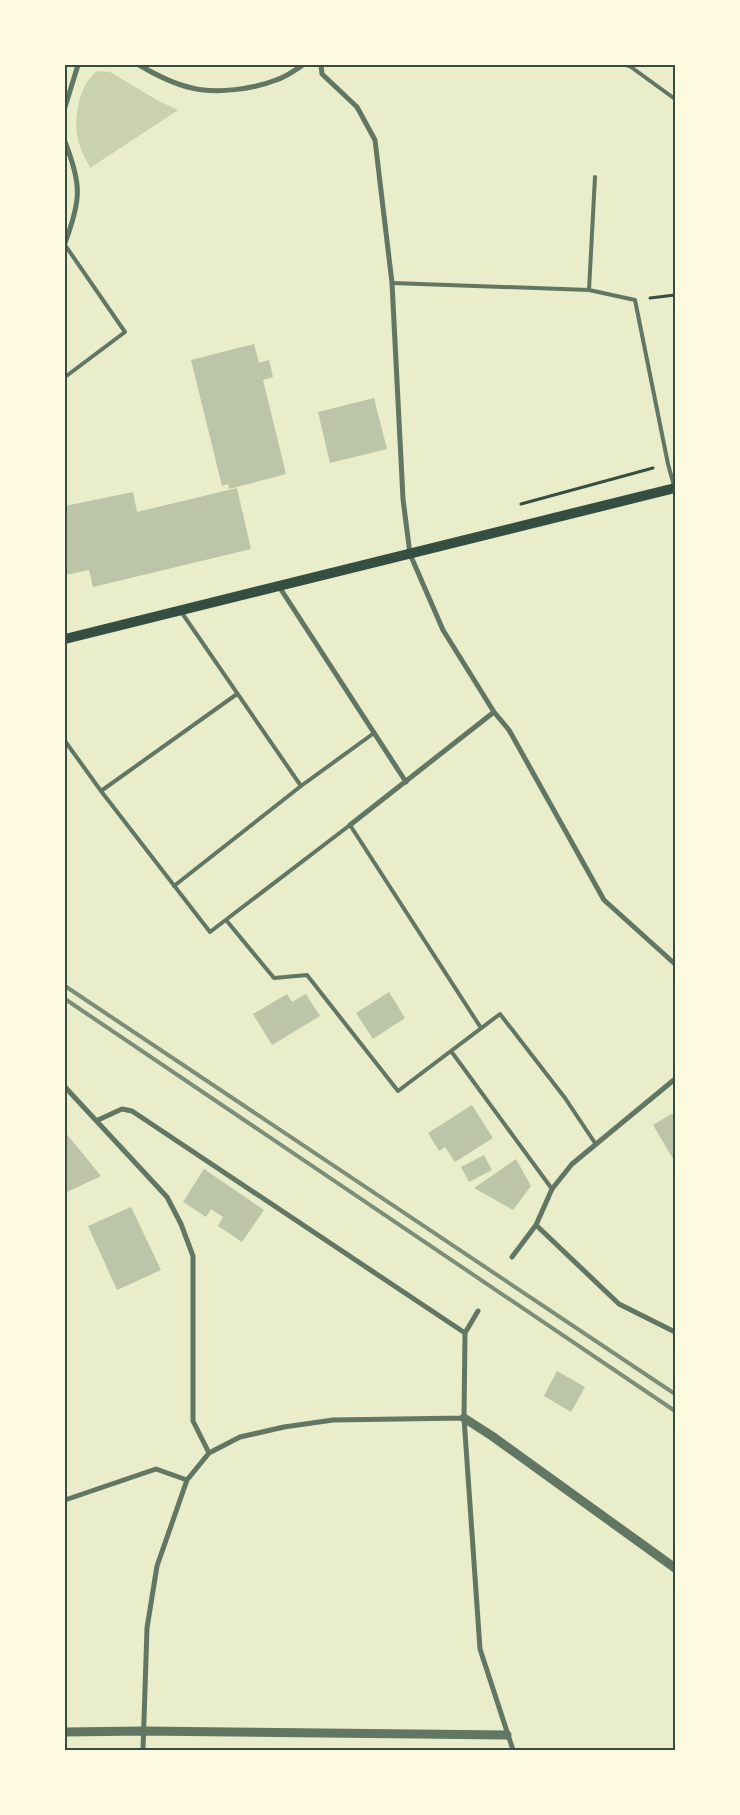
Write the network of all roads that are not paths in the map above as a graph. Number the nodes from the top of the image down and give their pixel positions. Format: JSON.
{"nodes":[{"id":1,"x":78,"y":65,"type":"edge"},
{"id":2,"x":139,"y":65,"type":"edge"},
{"id":3,"x":304,"y":65,"type":"edge"},
{"id":4,"x":321,"y":65,"type":"edge"},
{"id":5,"x":626,"y":65,"type":"edge"},
{"id":6,"x":675,"y":100,"type":"edge"},
{"id":7,"x":65,"y":107,"type":"edge"},
{"id":8,"x":65,"y":142,"type":"edge"},
{"id":9,"x":595,"y":177,"type":"dead end"},
{"id":10,"x":65,"y":244,"type":"edge"},
{"id":11,"x":392,"y":283,"type":"junction"},
{"id":12,"x":589,"y":290,"type":"junction"},
{"id":13,"x":65,"y":377,"type":"edge"},
{"id":14,"x":675,"y":488,"type":"edge"},
{"id":15,"x":410,"y":554,"type":"junction"},
{"id":16,"x":280,"y":588,"type":"junction"},
{"id":17,"x":181,"y":611,"type":"junction"},
{"id":18,"x":65,"y":639,"type":"edge"},
{"id":19,"x":237,"y":694,"type":"junction"},
{"id":20,"x":494,"y":712,"type":"junction"},
{"id":21,"x":374,"y":733,"type":"junction"},
{"id":22,"x":65,"y":741,"type":"edge"},
{"id":23,"x":406,"y":782,"type":"junction"},
{"id":24,"x":301,"y":786,"type":"junction"},
{"id":25,"x":101,"y":790,"type":"junction"},
{"id":26,"x":350,"y":825,"type":"junction"},
{"id":27,"x":174,"y":886,"type":"junction"},
{"id":28,"x":226,"y":920,"type":"junction"},
{"id":29,"x":675,"y":964,"type":"edge"},
{"id":30,"x":481,"y":1028,"type":"junction"},
{"id":31,"x":451,"y":1051,"type":"junction"},
{"id":32,"x":675,"y":1079,"type":"edge"},
{"id":33,"x":65,"y":1087,"type":"edge"},
{"id":34,"x":98,"y":1120,"type":"junction"},
{"id":35,"x":595,"y":1143,"type":"junction"},
{"id":36,"x":552,"y":1189,"type":"junction"},
{"id":37,"x":536,"y":1225,"type":"junction"},
{"id":38,"x":512,"y":1257,"type":"dead end"},
{"id":39,"x":478,"y":1311,"type":"dead end"},
{"id":40,"x":675,"y":1332,"type":"edge"},
{"id":41,"x":465,"y":1333,"type":"junction"},
{"id":42,"x":464,"y":1418,"type":"junction"},
{"id":43,"x":209,"y":1454,"type":"junction"},
{"id":44,"x":187,"y":1480,"type":"junction"},
{"id":45,"x":65,"y":1500,"type":"edge"},
{"id":46,"x":675,"y":1568,"type":"edge"},
{"id":47,"x":143,"y":1731,"type":"junction"},
{"id":48,"x":65,"y":1732,"type":"edge"},
{"id":49,"x":507,"y":1735,"type":"junction"},
{"id":50,"x":143,"y":1750,"type":"edge"},
{"id":51,"x":513,"y":1750,"type":"edge"}],
"edges":[{"from":1,"to":7,"type":"street"},
{"from":2,"to":3,"type":"street"},
{"from":4,"to":11,"type":"street"},
{"from":5,"to":6,"type":"lane"},
{"from":8,"to":10,"type":"street"},
{"from":9,"to":12,"type":"lane"},
{"from":10,"to":13,"type":"lane"},
{"from":11,"to":12,"type":"lane"},
{"from":11,"to":15,"type":"street"},
{"from":12,"to":14,"type":"lane"},
{"from":14,"to":15,"type":"main road"},
{"from":15,"to":16,"type":"main road"},
{"from":15,"to":20,"type":"street"},
{"from":16,"to":17,"type":"main road"},
{"from":16,"to":21,"type":"street"},
{"from":17,"to":18,"type":"main road"},
{"from":17,"to":19,"type":"lane"},
{"from":19,"to":24,"type":"lane"},
{"from":19,"to":25,"type":"lane"},
{"from":20,"to":23,"type":"street"},
{"from":20,"to":29,"type":"street"},
{"from":21,"to":23,"type":"street"},
{"from":21,"to":24,"type":"lane"},
{"from":22,"to":25,"type":"lane"},
{"from":23,"to":26,"type":"street"},
{"from":24,"to":27,"type":"lane"},
{"from":25,"to":27,"type":"lane"},
{"from":26,"to":28,"type":"lane"},
{"from":26,"to":30,"type":"lane"},
{"from":27,"to":28,"type":"lane"},
{"from":28,"to":31,"type":"lane"},
{"from":30,"to":31,"type":"lane"},
{"from":30,"to":35,"type":"lane"},
{"from":31,"to":36,"type":"lane"},
{"from":32,"to":35,"type":"street"},
{"from":33,"to":34,"type":"street"},
{"from":34,"to":41,"type":"street"},
{"from":34,"to":43,"type":"street"},
{"from":35,"to":36,"type":"street"},
{"from":36,"to":37,"type":"street"},
{"from":37,"to":38,"type":"street"},
{"from":37,"to":40,"type":"street"},
{"from":39,"to":41,"type":"street"},
{"from":41,"to":42,"type":"street"},
{"from":42,"to":43,"type":"street"},
{"from":42,"to":46,"type":"street"},
{"from":42,"to":49,"type":"street"},
{"from":43,"to":44,"type":"street"},
{"from":44,"to":45,"type":"street"},
{"from":44,"to":47,"type":"street"},
{"from":47,"to":48,"type":"street"},
{"from":47,"to":49,"type":"street"},
{"from":47,"to":50,"type":"street"},
{"from":49,"to":51,"type":"street"}]}
